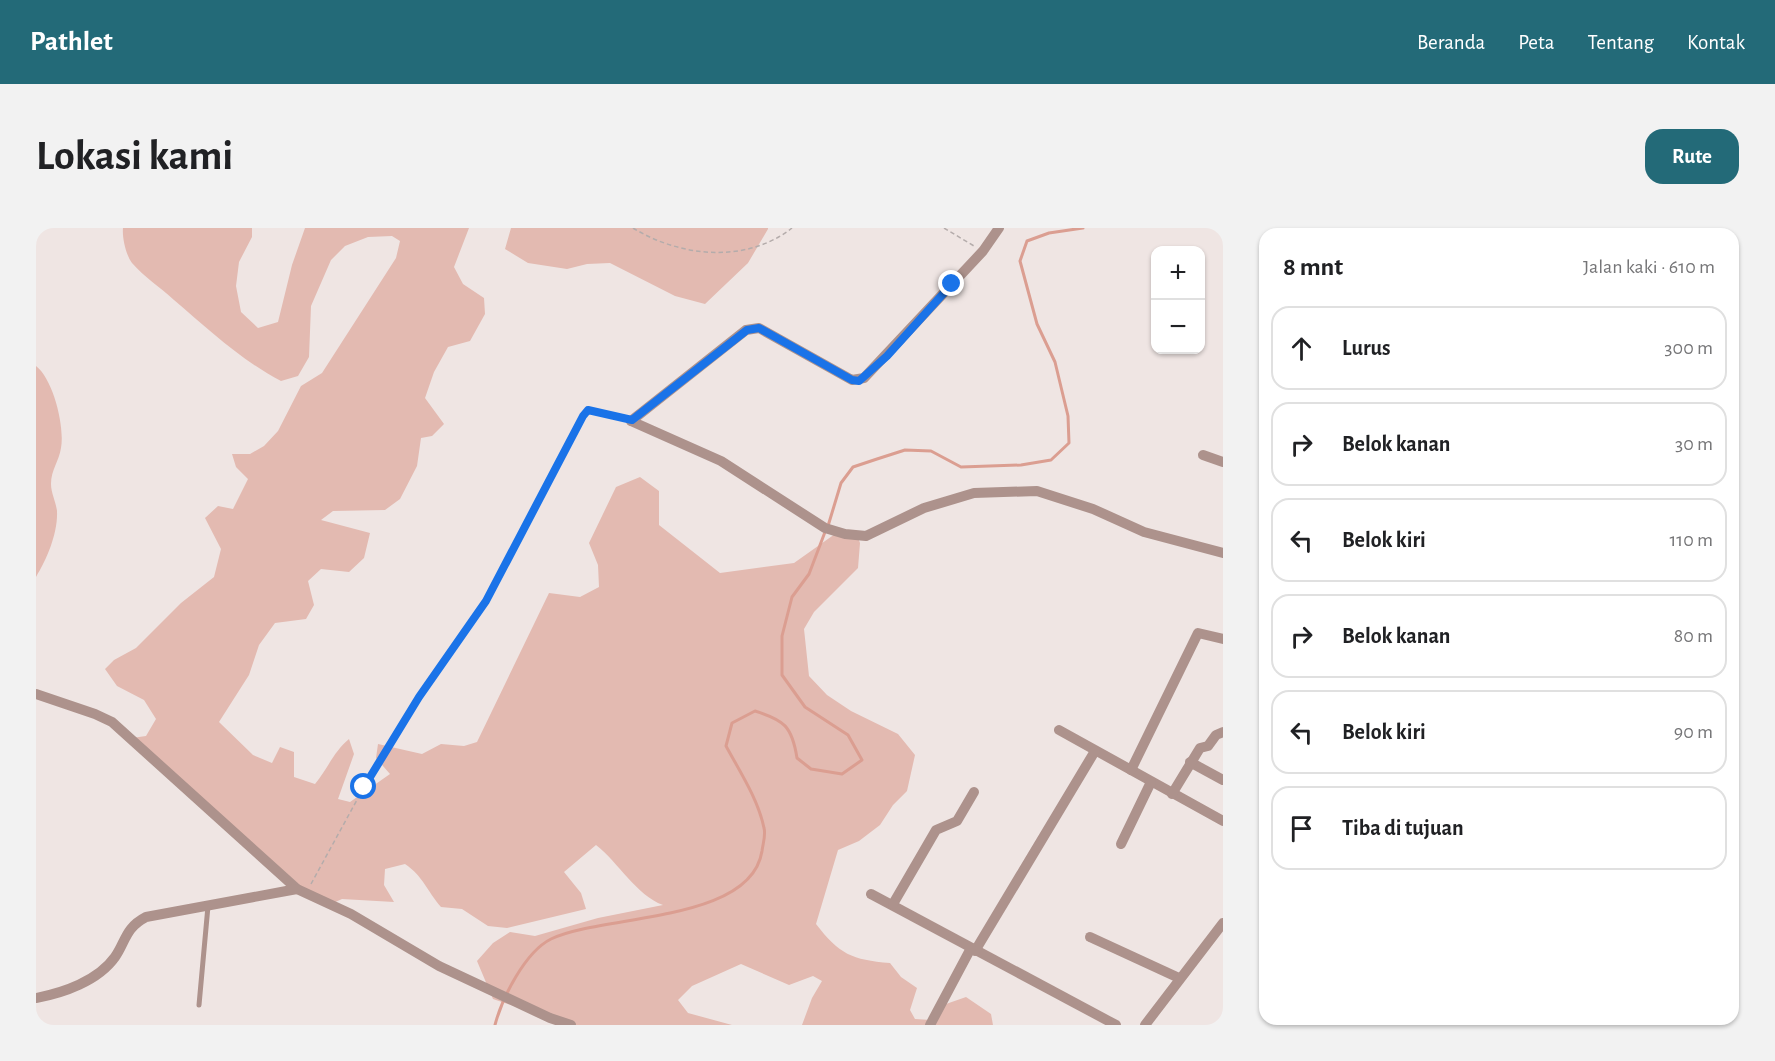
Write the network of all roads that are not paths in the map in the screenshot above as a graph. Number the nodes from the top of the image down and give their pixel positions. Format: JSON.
{"nodes":[{"id":1,"x":999,"y":228,"type":"edge"},
{"id":2,"x":1203,"y":455,"type":"dead end"},
{"id":3,"x":1223,"y":462,"type":"edge"},
{"id":4,"x":1223,"y":554,"type":"edge"},
{"id":5,"x":1223,"y":639,"type":"edge"},
{"id":6,"x":36,"y":694,"type":"edge"},
{"id":7,"x":1059,"y":730,"type":"dead end"},
{"id":8,"x":1223,"y":732,"type":"edge"},
{"id":9,"x":1095,"y":751,"type":"junction"},
{"id":10,"x":1190,"y":762,"type":"junction"},
{"id":11,"x":1131,"y":770,"type":"junction"},
{"id":12,"x":1223,"y":780,"type":"edge"},
{"id":13,"x":1151,"y":782,"type":"junction"},
{"id":14,"x":974,"y":792,"type":"dead end"},
{"id":15,"x":1172,"y":794,"type":"junction"},
{"id":16,"x":1223,"y":821,"type":"edge"},
{"id":17,"x":1121,"y":844,"type":"dead end"},
{"id":18,"x":302,"y":891,"type":"junction"},
{"id":19,"x":871,"y":894,"type":"dead end"},
{"id":20,"x":893,"y":904,"type":"junction"},
{"id":21,"x":208,"y":906,"type":"junction"},
{"id":22,"x":1223,"y":922,"type":"edge"},
{"id":23,"x":1090,"y":936,"type":"dead end"},
{"id":24,"x":973,"y":949,"type":"junction"},
{"id":25,"x":1179,"y":978,"type":"junction"},
{"id":26,"x":36,"y":998,"type":"edge"},
{"id":27,"x":199,"y":1005,"type":"dead end"},
{"id":28,"x":571,"y":1025,"type":"edge"},
{"id":29,"x":930,"y":1025,"type":"edge"},
{"id":30,"x":1116,"y":1025,"type":"edge"},
{"id":31,"x":1144,"y":1025,"type":"edge"}],
"edges":[{"from":1,"to":4,"type":"street"},
{"from":2,"to":3,"type":"street"},
{"from":5,"to":11,"type":"street"},
{"from":6,"to":18,"type":"street"},
{"from":7,"to":9,"type":"street"},
{"from":8,"to":10,"type":"street"},
{"from":9,"to":11,"type":"street"},
{"from":9,"to":24,"type":"street"},
{"from":10,"to":12,"type":"street"},
{"from":10,"to":15,"type":"street"},
{"from":11,"to":13,"type":"street"},
{"from":13,"to":15,"type":"street"},
{"from":13,"to":17,"type":"street"},
{"from":14,"to":20,"type":"street"},
{"from":15,"to":16,"type":"street"},
{"from":18,"to":21,"type":"street"},
{"from":18,"to":28,"type":"street"},
{"from":19,"to":20,"type":"street"},
{"from":20,"to":24,"type":"street"},
{"from":21,"to":26,"type":"street"},
{"from":21,"to":27,"type":"lane"},
{"from":22,"to":25,"type":"street"},
{"from":23,"to":25,"type":"street"},
{"from":24,"to":29,"type":"street"},
{"from":24,"to":30,"type":"street"},
{"from":25,"to":31,"type":"street"}]}
